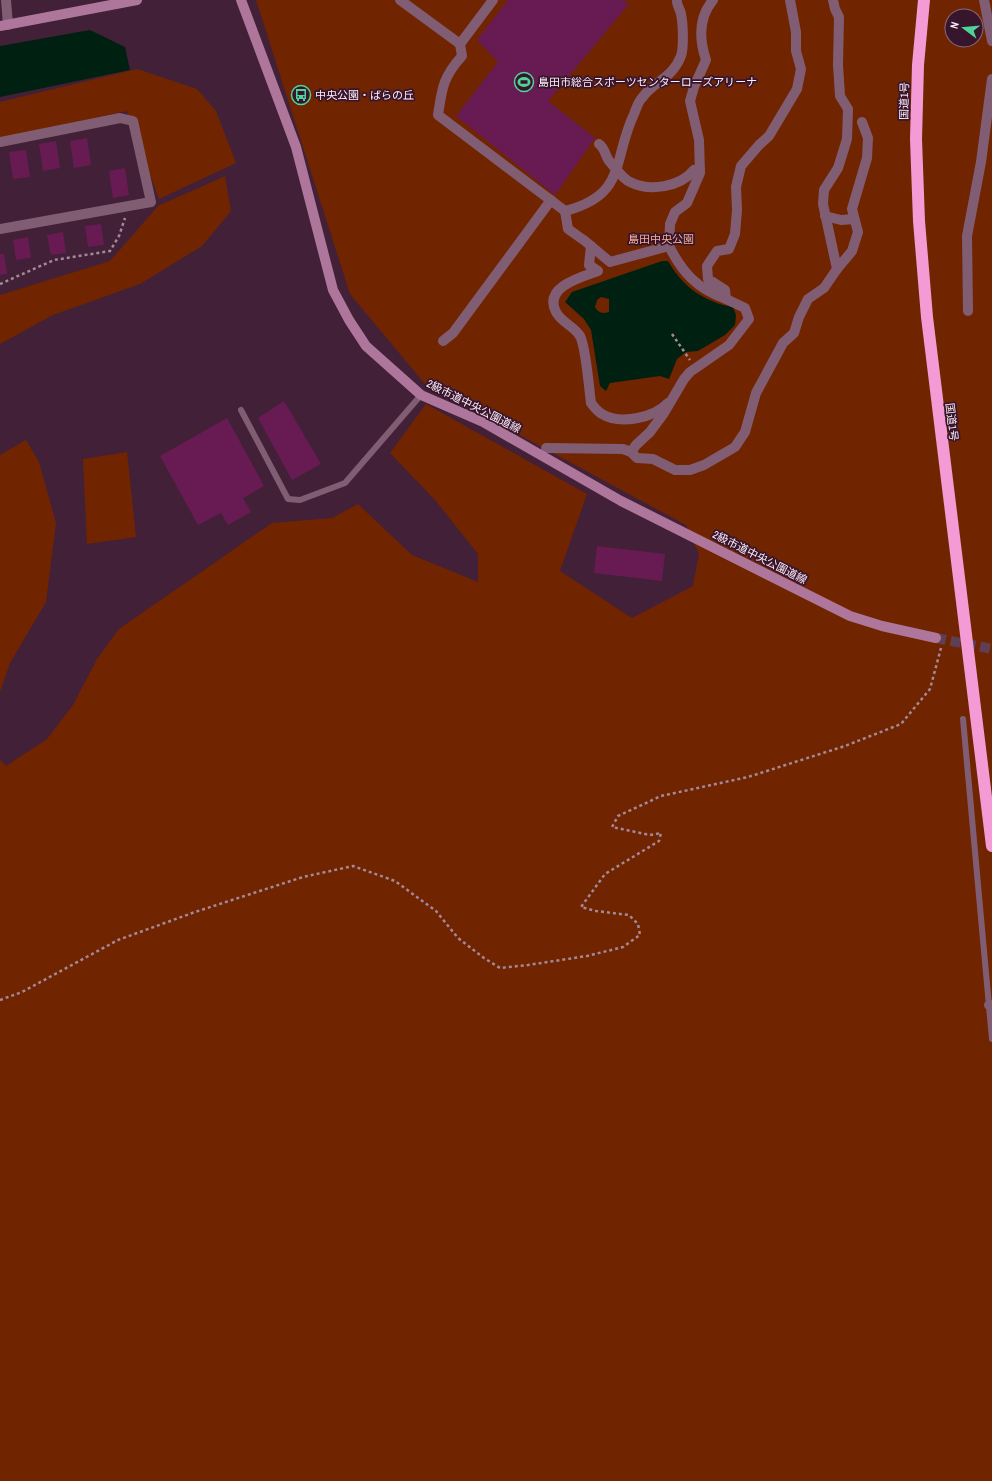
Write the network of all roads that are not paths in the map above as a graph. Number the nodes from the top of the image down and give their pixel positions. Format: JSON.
{"nodes":[{"id":1,"x":6,"y":0,"type":"edge"},
{"id":2,"x":136,"y":0,"type":"edge"},
{"id":3,"x":241,"y":0,"type":"edge"},
{"id":4,"x":400,"y":0,"type":"edge"},
{"id":5,"x":493,"y":0,"type":"edge"},
{"id":6,"x":676,"y":0,"type":"edge"},
{"id":7,"x":713,"y":0,"type":"edge"},
{"id":8,"x":790,"y":0,"type":"edge"},
{"id":9,"x":833,"y":0,"type":"edge"},
{"id":10,"x":924,"y":0,"type":"edge"},
{"id":11,"x":984,"y":0,"type":"edge"},
{"id":12,"x":4,"y":25,"type":"edge"},
{"id":13,"x":992,"y":41,"type":"edge"},
{"id":14,"x":460,"y":44,"type":"junction"},
{"id":15,"x":992,"y":79,"type":"edge"},
{"id":16,"x":862,"y":122,"type":"dead end"},
{"id":17,"x":0,"y":142,"type":"edge"},
{"id":18,"x":599,"y":144,"type":"dead end"},
{"id":19,"x":700,"y":169,"type":"junction"},
{"id":20,"x":617,"y":170,"type":"junction"},
{"id":21,"x":551,"y":200,"type":"junction"},
{"id":22,"x":565,"y":210,"type":"junction"},
{"id":23,"x":825,"y":216,"type":"junction"},
{"id":24,"x":854,"y":219,"type":"junction"},
{"id":25,"x":0,"y":229,"type":"edge"},
{"id":26,"x":591,"y":246,"type":"junction"},
{"id":27,"x":669,"y":246,"type":"junction"},
{"id":28,"x":610,"y":262,"type":"junction"},
{"id":29,"x":837,"y":268,"type":"junction"},
{"id":30,"x":598,"y":271,"type":"junction"},
{"id":31,"x":726,"y":299,"type":"junction"},
{"id":32,"x":968,"y":311,"type":"dead end"},
{"id":33,"x":443,"y":340,"type":"dead end"},
{"id":34,"x":421,"y":395,"type":"junction"},
{"id":35,"x":673,"y":397,"type":"junction"},
{"id":36,"x":241,"y":410,"type":"dead end"},
{"id":37,"x":546,"y":448,"type":"dead end"},
{"id":38,"x":631,"y":452,"type":"junction"},
{"id":39,"x":936,"y":638,"type":"tunnel mouth"},
{"id":40,"x":962,"y":719,"type":"dead end"},
{"id":41,"x":992,"y":846,"type":"edge"},
{"id":42,"x":991,"y":1005,"type":"edge"},
{"id":43,"x":992,"y":1039,"type":"edge"}],
"edges":[{"from":1,"to":12,"type":"street"},
{"from":2,"to":12,"type":"street"},
{"from":3,"to":34,"type":"street","name":"2級市道中央公園道線"},
{"from":4,"to":14,"type":"street"},
{"from":5,"to":14,"type":"street"},
{"from":6,"to":20,"type":"street"},
{"from":7,"to":19,"type":"street"},
{"from":8,"to":31,"type":"street"},
{"from":9,"to":23,"type":"street"},
{"from":10,"to":41,"type":"highway","name":"国道1号"},
{"from":11,"to":13,"type":"street"},
{"from":14,"to":21,"type":"street"},
{"from":15,"to":32,"type":"street"},
{"from":16,"to":24,"type":"street"},
{"from":17,"to":25,"type":"street"},
{"from":18,"to":20,"type":"street"},
{"from":19,"to":20,"type":"street"},
{"from":19,"to":27,"type":"street"},
{"from":20,"to":22,"type":"street"},
{"from":21,"to":22,"type":"street"},
{"from":21,"to":33,"type":"street"},
{"from":22,"to":26,"type":"street"},
{"from":23,"to":24,"type":"street"},
{"from":23,"to":29,"type":"street"},
{"from":24,"to":29,"type":"street"},
{"from":26,"to":28,"type":"street"},
{"from":26,"to":30,"type":"street"},
{"from":27,"to":28,"type":"street"},
{"from":27,"to":31,"type":"street"},
{"from":28,"to":30,"type":"street"},
{"from":29,"to":38,"type":"street"},
{"from":30,"to":35,"type":"street"},
{"from":31,"to":35,"type":"street"},
{"from":34,"to":36,"type":"lane"},
{"from":34,"to":39,"type":"street","name":"2級市道中央公園道線"},
{"from":35,"to":38,"type":"street"},
{"from":37,"to":38,"type":"street"},
{"from":40,"to":42,"type":"lane"},
{"from":42,"to":43,"type":"lane"}]}
